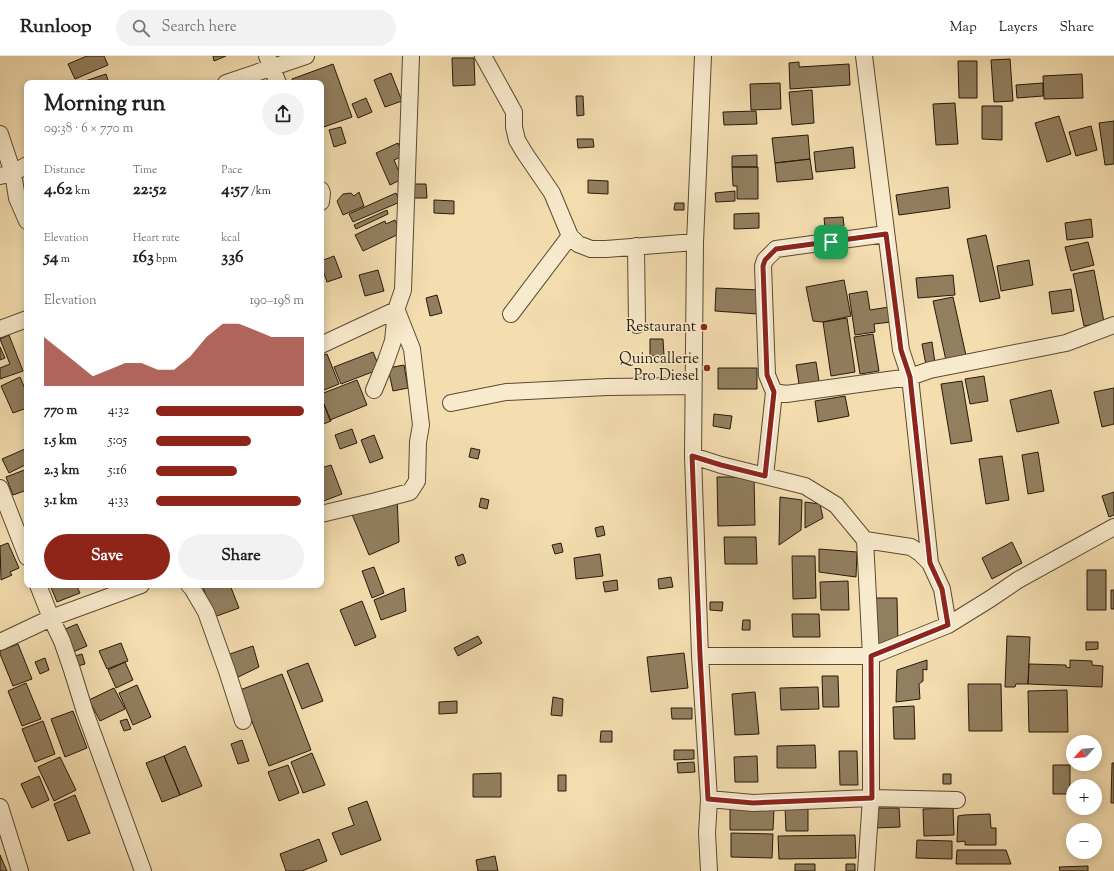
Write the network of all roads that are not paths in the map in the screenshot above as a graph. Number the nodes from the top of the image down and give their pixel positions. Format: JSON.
{"nodes":[{"id":1,"x":306,"y":56,"type":"edge"},
{"id":2,"x":411,"y":56,"type":"edge"},
{"id":3,"x":483,"y":56,"type":"edge"},
{"id":4,"x":703,"y":56,"type":"edge"},
{"id":5,"x":864,"y":56,"type":"edge"},
{"id":6,"x":270,"y":61,"type":"edge"},
{"id":7,"x":232,"y":80,"type":"edge"},
{"id":8,"x":277,"y":80,"type":"edge"},
{"id":9,"x":0,"y":134,"type":"edge"},
{"id":10,"x":13,"y":172,"type":"edge"},
{"id":11,"x":24,"y":214,"type":"edge"},
{"id":12,"x":886,"y":234,"type":"junction"},
{"id":13,"x":570,"y":236,"type":"junction"},
{"id":14,"x":695,"y":242,"type":"junction"},
{"id":15,"x":636,"y":246,"type":"junction"},
{"id":16,"x":396,"y":310,"type":"junction"},
{"id":17,"x":511,"y":314,"type":"dead end"},
{"id":18,"x":24,"y":320,"type":"edge"},
{"id":19,"x":1114,"y":324,"type":"edge"},
{"id":20,"x":637,"y":325,"type":"dead end"},
{"id":21,"x":0,"y":329,"type":"edge"},
{"id":22,"x":324,"y":344,"type":"edge"},
{"id":23,"x":910,"y":377,"type":"junction"},
{"id":24,"x":693,"y":386,"type":"junction"},
{"id":25,"x":374,"y":390,"type":"dead end"},
{"id":26,"x":774,"y":392,"type":"junction"},
{"id":27,"x":452,"y":403,"type":"dead end"},
{"id":28,"x":692,"y":456,"type":"junction"},
{"id":29,"x":765,"y":476,"type":"junction"},
{"id":30,"x":0,"y":488,"type":"edge"},
{"id":31,"x":324,"y":513,"type":"edge"},
{"id":32,"x":1114,"y":527,"type":"edge"},
{"id":33,"x":864,"y":540,"type":"junction"},
{"id":34,"x":24,"y":549,"type":"edge"},
{"id":35,"x":930,"y":563,"type":"junction"},
{"id":36,"x":39,"y":588,"type":"edge"},
{"id":37,"x":133,"y":588,"type":"edge"},
{"id":38,"x":192,"y":588,"type":"edge"},
{"id":39,"x":51,"y":618,"type":"junction"},
{"id":40,"x":948,"y":625,"type":"junction"},
{"id":41,"x":0,"y":642,"type":"edge"},
{"id":42,"x":700,"y":656,"type":"junction"},
{"id":43,"x":871,"y":656,"type":"junction"},
{"id":44,"x":243,"y":721,"type":"dead end"},
{"id":45,"x":872,"y":798,"type":"junction"},
{"id":46,"x":708,"y":799,"type":"junction"},
{"id":47,"x":957,"y":800,"type":"dead end"},
{"id":48,"x":0,"y":807,"type":"edge"},
{"id":49,"x":20,"y":871,"type":"edge"},
{"id":50,"x":142,"y":871,"type":"edge"},
{"id":51,"x":709,"y":871,"type":"edge"},
{"id":52,"x":866,"y":871,"type":"edge"}],
"edges":[{"from":1,"to":6,"type":"street"},
{"from":2,"to":16,"type":"street"},
{"from":3,"to":13,"type":"street"},
{"from":4,"to":14,"type":"street"},
{"from":5,"to":12,"type":"street"},
{"from":6,"to":7,"type":"street"},
{"from":6,"to":8,"type":"street"},
{"from":9,"to":10,"type":"street"},
{"from":10,"to":11,"type":"street"},
{"from":12,"to":23,"type":"street"},
{"from":12,"to":26,"type":"street"},
{"from":13,"to":15,"type":"street"},
{"from":13,"to":17,"type":"street"},
{"from":14,"to":15,"type":"street"},
{"from":14,"to":24,"type":"street"},
{"from":15,"to":20,"type":"street"},
{"from":16,"to":22,"type":"street"},
{"from":16,"to":25,"type":"street"},
{"from":16,"to":31,"type":"street"},
{"from":18,"to":21,"type":"street"},
{"from":19,"to":23,"type":"street"},
{"from":23,"to":26,"type":"street"},
{"from":23,"to":35,"type":"street"},
{"from":24,"to":27,"type":"street"},
{"from":24,"to":28,"type":"street"},
{"from":26,"to":29,"type":"street"},
{"from":28,"to":29,"type":"street"},
{"from":28,"to":42,"type":"street"},
{"from":29,"to":33,"type":"street"},
{"from":30,"to":34,"type":"street"},
{"from":32,"to":40,"type":"street"},
{"from":33,"to":35,"type":"street"},
{"from":33,"to":43,"type":"street"},
{"from":35,"to":40,"type":"street"},
{"from":36,"to":39,"type":"street"},
{"from":37,"to":39,"type":"street"},
{"from":38,"to":44,"type":"street"},
{"from":39,"to":41,"type":"street"},
{"from":39,"to":50,"type":"street"},
{"from":40,"to":43,"type":"street"},
{"from":42,"to":43,"type":"street"},
{"from":42,"to":46,"type":"street"},
{"from":43,"to":45,"type":"street"},
{"from":45,"to":46,"type":"street"},
{"from":45,"to":47,"type":"street"},
{"from":45,"to":52,"type":"street"},
{"from":46,"to":51,"type":"street"},
{"from":48,"to":49,"type":"street"}]}
